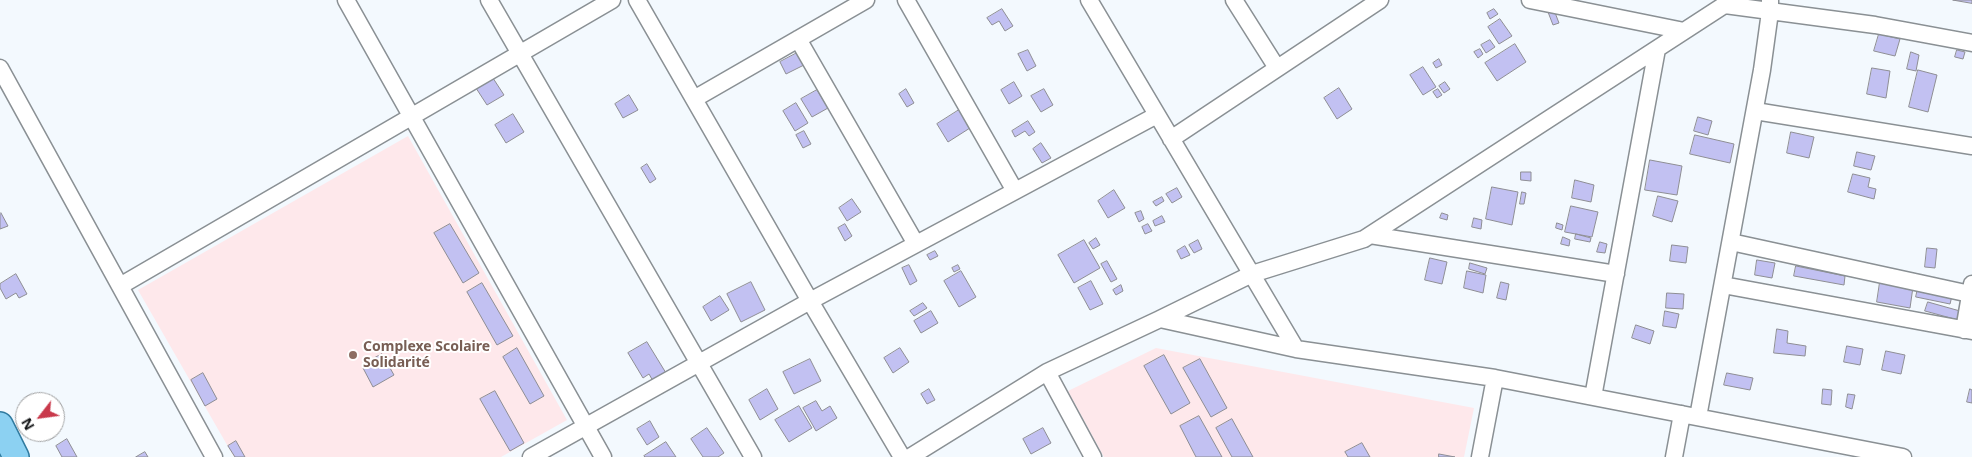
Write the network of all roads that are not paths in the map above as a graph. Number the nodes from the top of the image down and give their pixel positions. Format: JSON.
{"nodes":[{"id":1,"x":346,"y":0,"type":"edge"},
{"id":2,"x":489,"y":0,"type":"edge"},
{"id":3,"x":612,"y":0,"type":"edge"},
{"id":4,"x":637,"y":0,"type":"edge"},
{"id":5,"x":866,"y":0,"type":"edge"},
{"id":6,"x":906,"y":0,"type":"edge"},
{"id":7,"x":1089,"y":0,"type":"edge"},
{"id":8,"x":1234,"y":0,"type":"edge"},
{"id":9,"x":1380,"y":0,"type":"edge"},
{"id":10,"x":1530,"y":0,"type":"edge"},
{"id":11,"x":1728,"y":2,"type":"edge"},
{"id":12,"x":1770,"y":6,"type":"edge"},
{"id":13,"x":1684,"y":31,"type":"junction"},
{"id":14,"x":798,"y":39,"type":"junction"},
{"id":15,"x":1972,"y":42,"type":"edge"},
{"id":16,"x":1657,"y":49,"type":"junction"},
{"id":17,"x":520,"y":54,"type":"junction"},
{"id":18,"x":0,"y":68,"type":"edge"},
{"id":19,"x":1278,"y":68,"type":"junction"},
{"id":20,"x":694,"y":99,"type":"junction"},
{"id":21,"x":1755,"y":111,"type":"junction"},
{"id":22,"x":1157,"y":115,"type":"junction"},
{"id":23,"x":412,"y":116,"type":"junction"},
{"id":24,"x":1171,"y":139,"type":"junction"},
{"id":25,"x":1972,"y":146,"type":"edge"},
{"id":26,"x":1015,"y":191,"type":"junction"},
{"id":27,"x":1370,"y":235,"type":"junction"},
{"id":28,"x":1731,"y":242,"type":"junction"},
{"id":29,"x":916,"y":244,"type":"junction"},
{"id":30,"x":1252,"y":274,"type":"junction"},
{"id":31,"x":1616,"y":274,"type":"junction"},
{"id":32,"x":1723,"y":285,"type":"junction"},
{"id":33,"x":120,"y":286,"type":"junction"},
{"id":34,"x":1971,"y":289,"type":"edge"},
{"id":35,"x":810,"y":301,"type":"junction"},
{"id":36,"x":1160,"y":319,"type":"junction"},
{"id":37,"x":1968,"y":330,"type":"edge"},
{"id":38,"x":1296,"y":349,"type":"junction"},
{"id":39,"x":699,"y":363,"type":"junction"},
{"id":40,"x":1047,"y":372,"type":"junction"},
{"id":41,"x":1495,"y":378,"type":"junction"},
{"id":42,"x":1593,"y":397,"type":"junction"},
{"id":43,"x":1690,"y":416,"type":"junction"},
{"id":44,"x":585,"y":427,"type":"junction"},
{"id":45,"x":1862,"y":453,"type":"edge"},
{"id":46,"x":214,"y":457,"type":"edge"},
{"id":47,"x":531,"y":457,"type":"edge"},
{"id":48,"x":603,"y":457,"type":"edge"},
{"id":49,"x":753,"y":457,"type":"edge"},
{"id":50,"x":902,"y":457,"type":"edge"},
{"id":51,"x":910,"y":457,"type":"edge"},
{"id":52,"x":1093,"y":457,"type":"edge"},
{"id":53,"x":1480,"y":457,"type":"edge"},
{"id":54,"x":1674,"y":457,"type":"edge"},
{"id":55,"x":1903,"y":457,"type":"edge"}],
"edges":[{"from":1,"to":23,"type":"street"},
{"from":2,"to":17,"type":"street"},
{"from":3,"to":17,"type":"street"},
{"from":4,"to":20,"type":"street"},
{"from":5,"to":14,"type":"street"},
{"from":6,"to":26,"type":"street"},
{"from":7,"to":22,"type":"street"},
{"from":8,"to":19,"type":"street"},
{"from":9,"to":19,"type":"street"},
{"from":10,"to":13,"type":"street"},
{"from":11,"to":12,"type":"street"},
{"from":11,"to":13,"type":"street"},
{"from":12,"to":15,"type":"street"},
{"from":12,"to":21,"type":"street"},
{"from":13,"to":16,"type":"street"},
{"from":14,"to":20,"type":"street"},
{"from":14,"to":29,"type":"street"},
{"from":16,"to":27,"type":"street"},
{"from":16,"to":31,"type":"street"},
{"from":17,"to":23,"type":"street"},
{"from":17,"to":39,"type":"street"},
{"from":18,"to":33,"type":"street"},
{"from":19,"to":24,"type":"street"},
{"from":20,"to":35,"type":"street"},
{"from":21,"to":25,"type":"street"},
{"from":21,"to":28,"type":"street"},
{"from":22,"to":24,"type":"street"},
{"from":22,"to":26,"type":"street"},
{"from":23,"to":33,"type":"street"},
{"from":23,"to":44,"type":"street"},
{"from":24,"to":30,"type":"street"},
{"from":26,"to":29,"type":"street"},
{"from":27,"to":30,"type":"street"},
{"from":27,"to":31,"type":"street"},
{"from":28,"to":32,"type":"street"},
{"from":28,"to":34,"type":"street"},
{"from":29,"to":35,"type":"street"},
{"from":30,"to":36,"type":"street"},
{"from":30,"to":38,"type":"street"},
{"from":31,"to":42,"type":"street"},
{"from":32,"to":37,"type":"street"},
{"from":32,"to":43,"type":"street"},
{"from":33,"to":46,"type":"street"},
{"from":34,"to":37,"type":"street"},
{"from":35,"to":39,"type":"street"},
{"from":35,"to":50,"type":"street"},
{"from":36,"to":38,"type":"street"},
{"from":36,"to":40,"type":"street"},
{"from":38,"to":41,"type":"street"},
{"from":39,"to":44,"type":"street"},
{"from":39,"to":49,"type":"street"},
{"from":40,"to":51,"type":"street"},
{"from":40,"to":52,"type":"street"},
{"from":41,"to":42,"type":"street"},
{"from":41,"to":53,"type":"street"},
{"from":42,"to":43,"type":"street"},
{"from":43,"to":45,"type":"street"},
{"from":43,"to":54,"type":"street"},
{"from":44,"to":47,"type":"street"},
{"from":44,"to":48,"type":"street"},
{"from":45,"to":55,"type":"street"}]}
